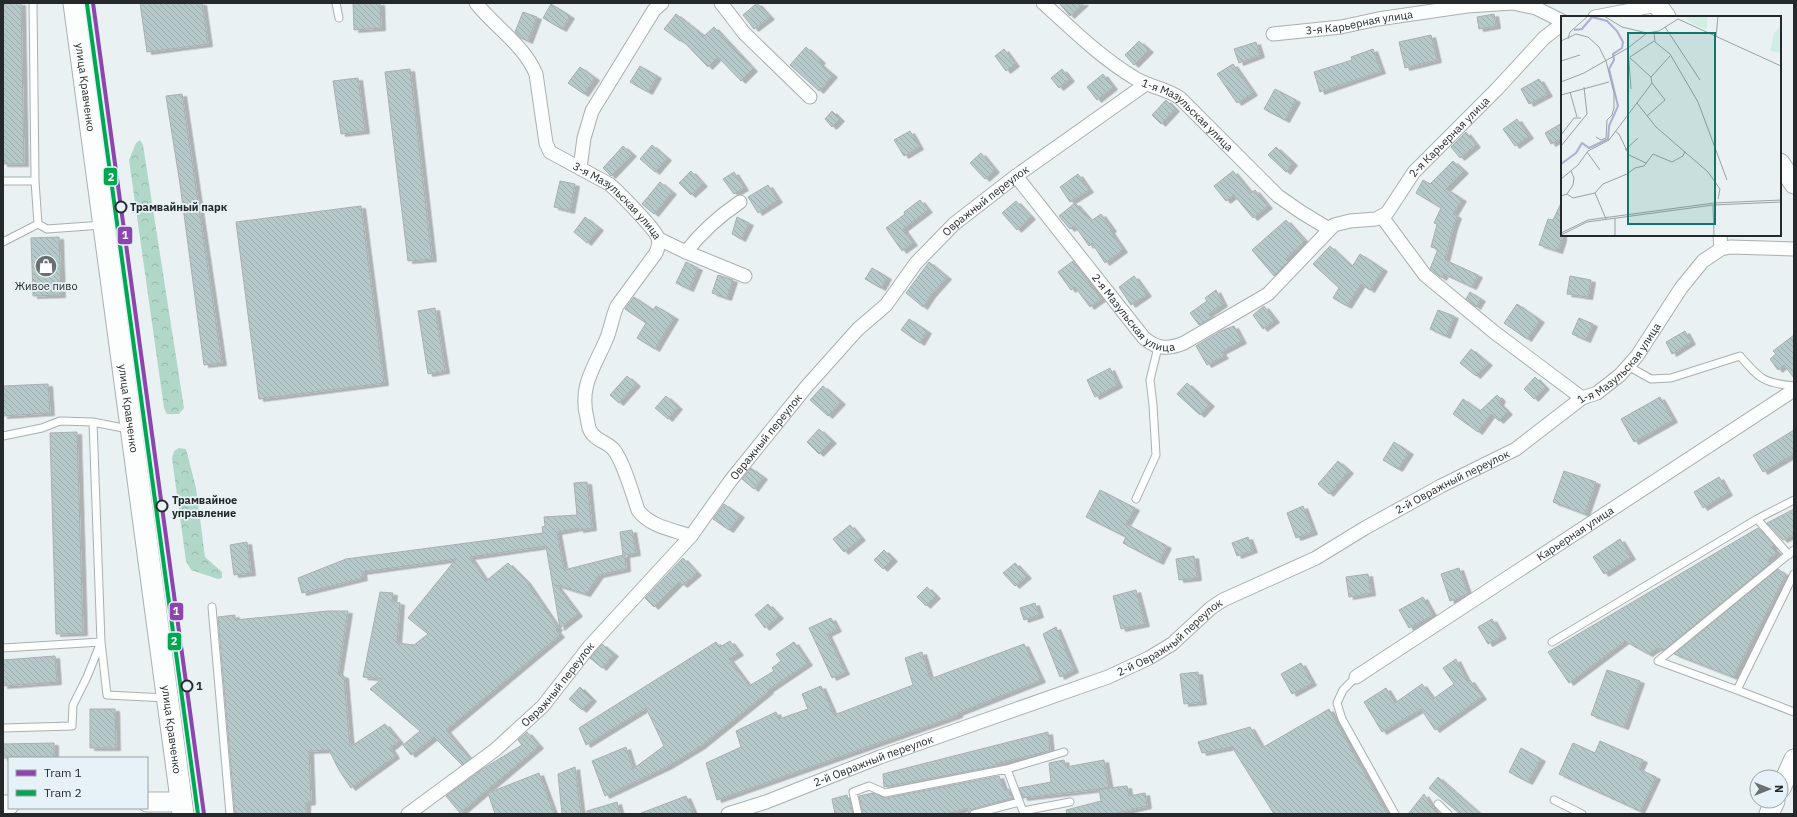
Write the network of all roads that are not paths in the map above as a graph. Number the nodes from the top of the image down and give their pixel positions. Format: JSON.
{"nodes":[{"id":1,"x":33,"y":3,"type":"edge"},
{"id":2,"x":74,"y":3,"type":"edge"},
{"id":3,"x":336,"y":3,"type":"edge"},
{"id":4,"x":476,"y":3,"type":"edge"},
{"id":5,"x":662,"y":3,"type":"edge"},
{"id":6,"x":721,"y":3,"type":"edge"},
{"id":7,"x":1043,"y":3,"type":"edge"},
{"id":8,"x":1660,"y":8,"type":"edge"},
{"id":9,"x":1602,"y":16,"type":"edge"},
{"id":10,"x":339,"y":18,"type":"dead end"},
{"id":11,"x":1561,"y":20,"type":"edge"},
{"id":12,"x":1561,"y":25,"type":"edge"},
{"id":13,"x":1273,"y":34,"type":"dead end"},
{"id":14,"x":1146,"y":84,"type":"junction"},
{"id":15,"x":810,"y":97,"type":"dead end"},
{"id":16,"x":1781,"y":164,"type":"edge"},
{"id":17,"x":580,"y":168,"type":"junction"},
{"id":18,"x":1016,"y":176,"type":"junction"},
{"id":19,"x":3,"y":181,"type":"edge"},
{"id":20,"x":35,"y":181,"type":"junction"},
{"id":21,"x":1794,"y":181,"type":"edge"},
{"id":22,"x":740,"y":202,"type":"dead end"},
{"id":23,"x":1382,"y":217,"type":"junction"},
{"id":24,"x":38,"y":224,"type":"junction"},
{"id":25,"x":105,"y":224,"type":"junction"},
{"id":26,"x":1329,"y":229,"type":"junction"},
{"id":27,"x":1720,"y":236,"type":"edge"},
{"id":28,"x":659,"y":239,"type":"junction"},
{"id":29,"x":3,"y":242,"type":"edge"},
{"id":30,"x":1721,"y":249,"type":"junction"},
{"id":31,"x":1794,"y":249,"type":"edge"},
{"id":32,"x":686,"y":252,"type":"junction"},
{"id":33,"x":745,"y":276,"type":"dead end"},
{"id":34,"x":1158,"y":347,"type":"junction"},
{"id":35,"x":1628,"y":366,"type":"junction"},
{"id":36,"x":1794,"y":386,"type":"edge"},
{"id":37,"x":1794,"y":390,"type":"edge"},
{"id":38,"x":1582,"y":398,"type":"junction"},
{"id":39,"x":93,"y":422,"type":"junction"},
{"id":40,"x":132,"y":430,"type":"junction"},
{"id":41,"x":3,"y":436,"type":"edge"},
{"id":42,"x":1136,"y":499,"type":"dead end"},
{"id":43,"x":1794,"y":500,"type":"edge"},
{"id":44,"x":1756,"y":520,"type":"junction"},
{"id":45,"x":691,"y":536,"type":"junction"},
{"id":46,"x":1791,"y":552,"type":"edge"},
{"id":47,"x":1794,"y":574,"type":"edge"},
{"id":48,"x":212,"y":607,"type":"dead end"},
{"id":49,"x":101,"y":642,"type":"junction"},
{"id":50,"x":1552,"y":642,"type":"dead end"},
{"id":51,"x":3,"y":648,"type":"edge"},
{"id":52,"x":1356,"y":677,"type":"joint"},
{"id":53,"x":1738,"y":690,"type":"junction"},
{"id":54,"x":169,"y":698,"type":"junction"},
{"id":55,"x":1794,"y":712,"type":"edge"},
{"id":56,"x":3,"y":728,"type":"edge"},
{"id":57,"x":1064,"y":752,"type":"dead end"},
{"id":58,"x":1794,"y":760,"type":"edge"},
{"id":59,"x":1007,"y":769,"type":"junction"},
{"id":60,"x":1789,"y":771,"type":"edge"},
{"id":61,"x":1554,"y":800,"type":"dead end"},
{"id":62,"x":148,"y":802,"type":"edge"},
{"id":63,"x":1019,"y":802,"type":"junction"},
{"id":64,"x":1070,"y":802,"type":"dead end"},
{"id":65,"x":1438,"y":804,"type":"dead end"},
{"id":66,"x":182,"y":808,"type":"edge"},
{"id":67,"x":1023,"y":812,"type":"edge"},
{"id":68,"x":230,"y":814,"type":"edge"},
{"id":69,"x":408,"y":814,"type":"edge"},
{"id":70,"x":728,"y":814,"type":"edge"},
{"id":71,"x":858,"y":814,"type":"edge"},
{"id":72,"x":974,"y":814,"type":"edge"},
{"id":73,"x":1395,"y":814,"type":"edge"},
{"id":74,"x":1448,"y":814,"type":"edge"},
{"id":75,"x":1582,"y":814,"type":"edge"}],
"edges":[{"from":1,"to":20,"type":"lane"},
{"from":2,"to":25,"type":"main road","name":"улица Кравченко"},
{"from":3,"to":10,"type":"lane"},
{"from":4,"to":17,"type":"street","name":"3-я Мазульская улица"},
{"from":5,"to":17,"type":"street"},
{"from":6,"to":15,"type":"street"},
{"from":7,"to":14,"type":"street","name":"1-я Мазульская улица"},
{"from":8,"to":9,"type":"street"},
{"from":11,"to":13,"type":"street","name":"3-я Карьерная улица"},
{"from":12,"to":23,"type":"street","name":"2-я Карьерная улица"},
{"from":14,"to":18,"type":"street","name":"Овражный переулок"},
{"from":14,"to":26,"type":"street","name":"1-я Мазульская улица"},
{"from":16,"to":21,"type":"street"},
{"from":17,"to":28,"type":"street","name":"3-я Мазульская улица"},
{"from":18,"to":34,"type":"street","name":"2-я Мазульская улица"},
{"from":18,"to":45,"type":"street","name":"Овражный переулок"},
{"from":19,"to":20,"type":"lane"},
{"from":20,"to":24,"type":"lane"},
{"from":22,"to":32,"type":"street"},
{"from":23,"to":26,"type":"street"},
{"from":23,"to":38,"type":"street","name":"1-я Мазульская улица"},
{"from":24,"to":25,"type":"lane"},
{"from":24,"to":29,"type":"lane"},
{"from":25,"to":40,"type":"main road","name":"улица Кравченко"},
{"from":26,"to":34,"type":"street","name":"2-я Мазульская улица"},
{"from":27,"to":30,"type":"street"},
{"from":28,"to":32,"type":"street"},
{"from":28,"to":45,"type":"street","name":"3-я Мазульская улица"},
{"from":30,"to":31,"type":"street"},
{"from":30,"to":35,"type":"street","name":"1-я Мазульская улица"},
{"from":32,"to":33,"type":"street"},
{"from":34,"to":42,"type":"lane"},
{"from":35,"to":36,"type":"lane"},
{"from":35,"to":38,"type":"street","name":"1-я Мазульская улица"},
{"from":37,"to":52,"type":"street","name":"Карьерная улица"},
{"from":38,"to":70,"type":"street","name":"2-й Овражный переулок"},
{"from":39,"to":40,"type":"lane"},
{"from":39,"to":41,"type":"lane"},
{"from":39,"to":49,"type":"lane"},
{"from":40,"to":54,"type":"main road","name":"улица Кравченко"},
{"from":43,"to":44,"type":"lane"},
{"from":44,"to":46,"type":"lane"},
{"from":44,"to":50,"type":"lane"},
{"from":45,"to":69,"type":"street","name":"Овражный переулок"},
{"from":46,"to":53,"type":"lane"},
{"from":47,"to":53,"type":"lane"},
{"from":48,"to":68,"type":"lane"},
{"from":49,"to":51,"type":"lane"},
{"from":49,"to":54,"type":"lane"},
{"from":49,"to":56,"type":"lane"},
{"from":52,"to":73,"type":"lane"},
{"from":53,"to":55,"type":"lane"},
{"from":54,"to":66,"type":"main road","name":"улица Кравченко"},
{"from":57,"to":59,"type":"lane"},
{"from":58,"to":60,"type":"street"},
{"from":59,"to":63,"type":"lane"},
{"from":59,"to":71,"type":"lane"},
{"from":61,"to":75,"type":"lane"},
{"from":62,"to":66,"type":"street"},
{"from":63,"to":67,"type":"lane"},
{"from":63,"to":72,"type":"lane"},
{"from":64,"to":67,"type":"lane"},
{"from":65,"to":74,"type":"lane"}]}
